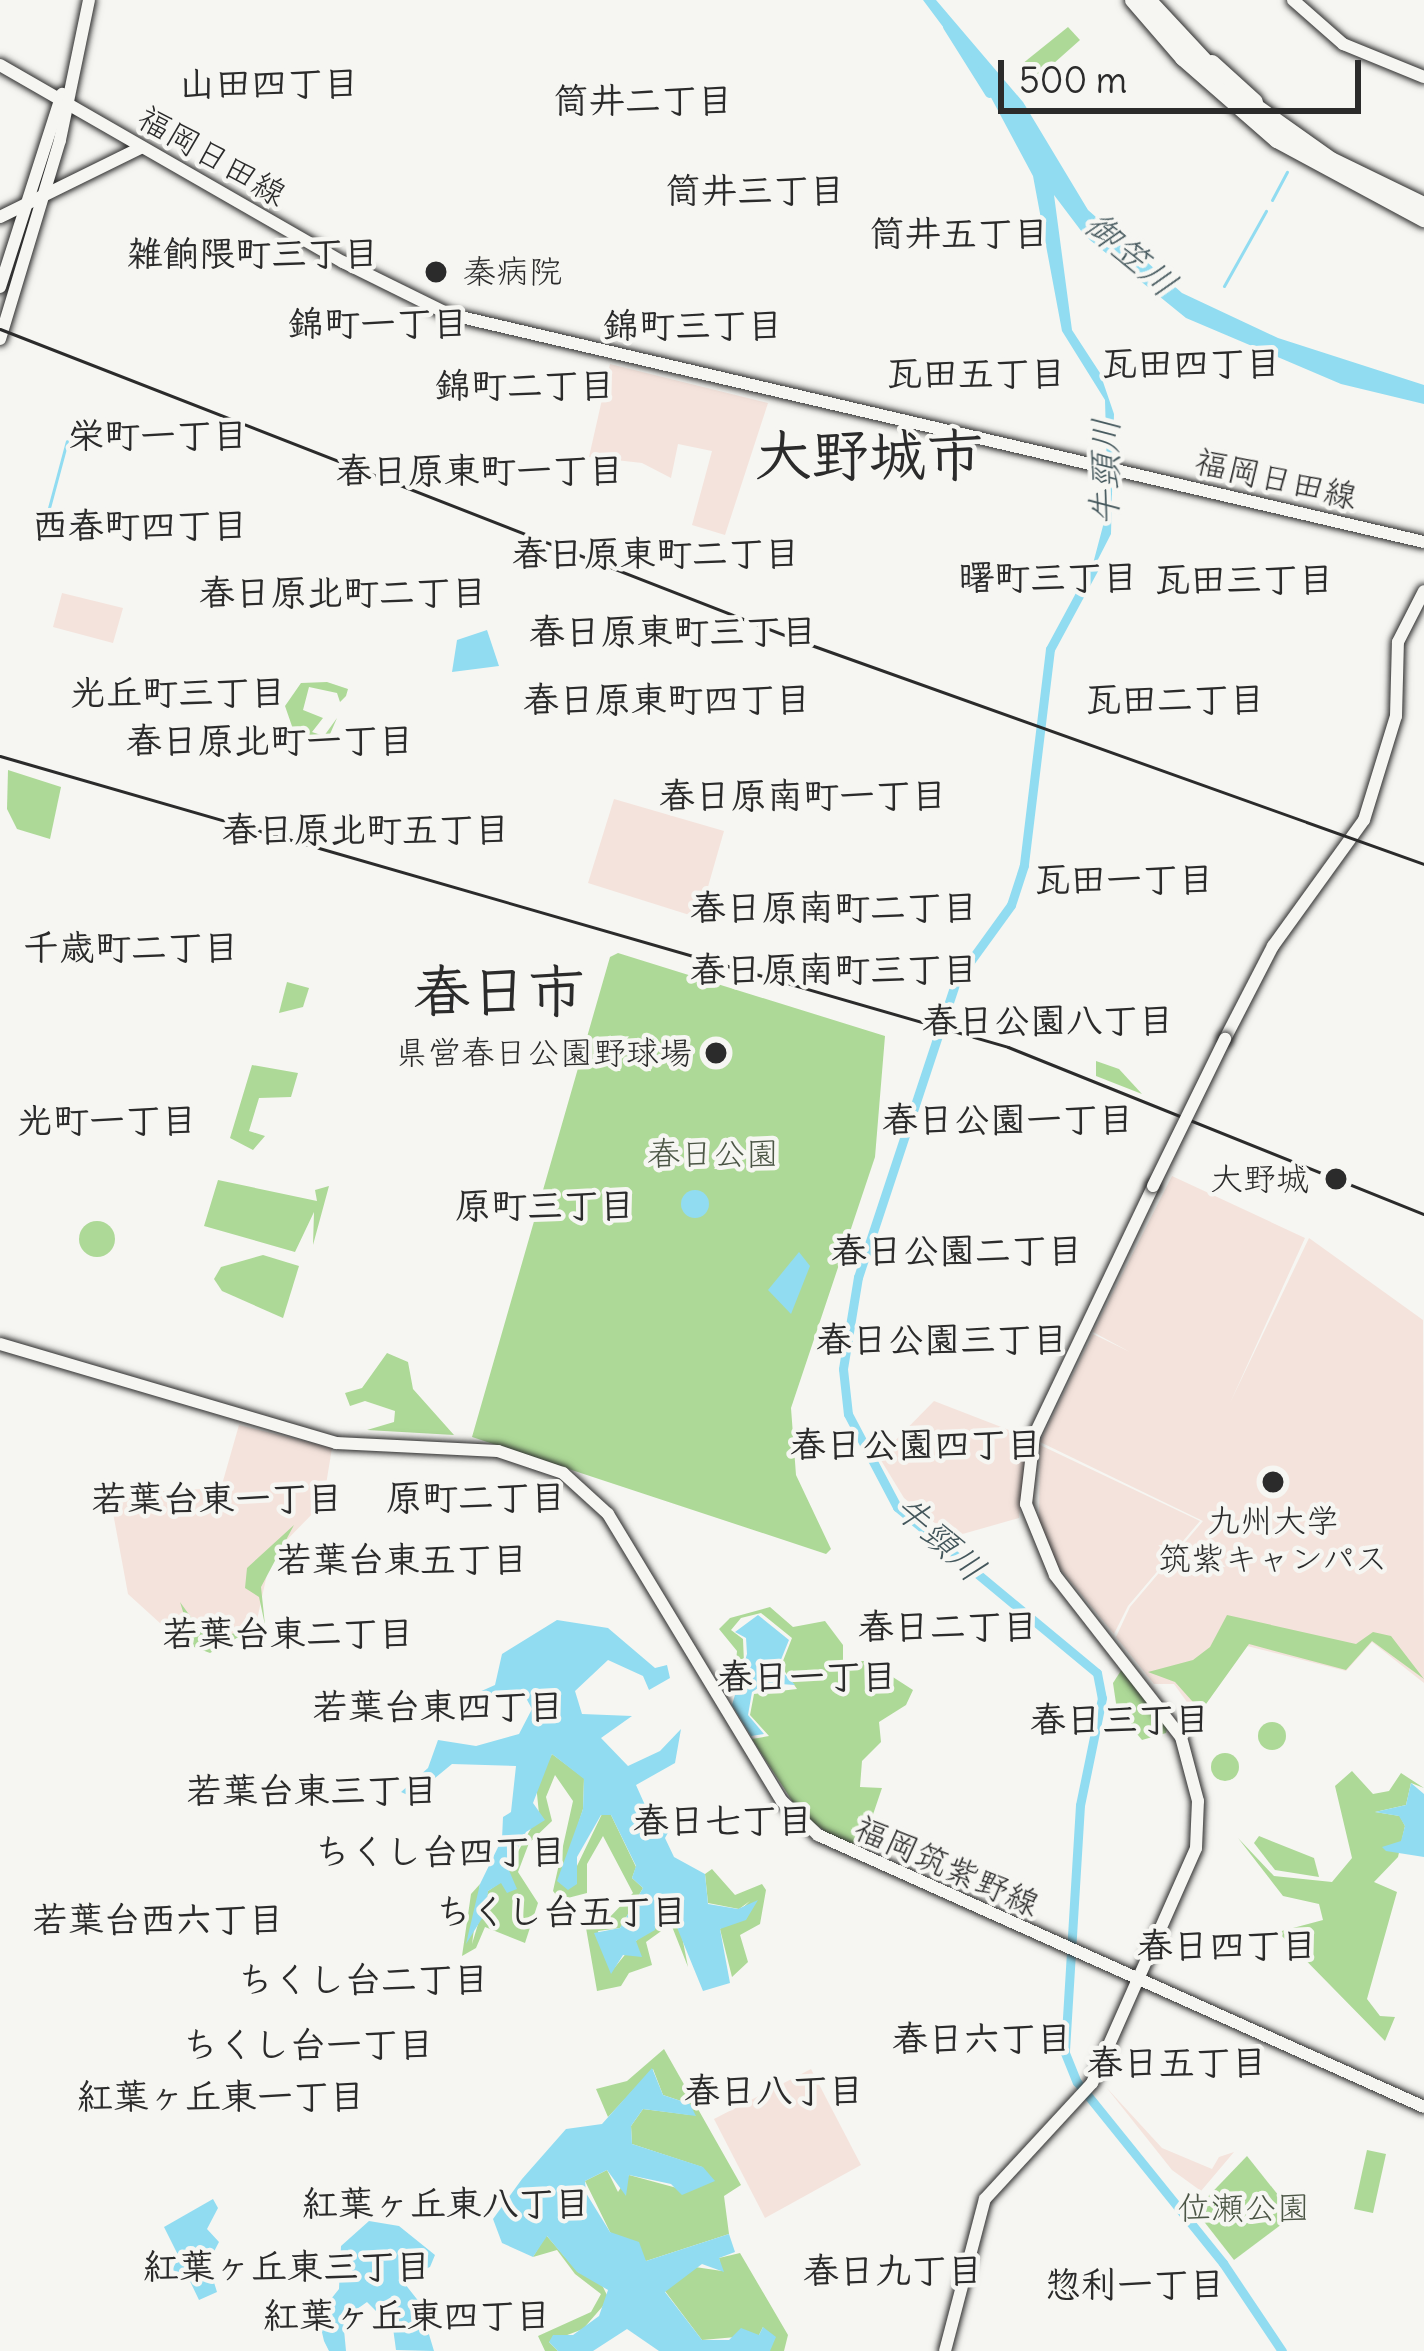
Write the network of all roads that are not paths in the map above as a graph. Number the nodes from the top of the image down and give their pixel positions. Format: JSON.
{"nodes":[{"id":1,"x":85,"y":0,"type":"edge"},
{"id":2,"x":1144,"y":0,"type":"edge"},
{"id":3,"x":1292,"y":0,"type":"edge"},
{"id":4,"x":0,"y":65,"type":"edge"},
{"id":5,"x":1424,"y":76,"type":"edge"},
{"id":6,"x":64,"y":101,"type":"junction"},
{"id":7,"x":142,"y":147,"type":"junction"},
{"id":8,"x":43,"y":196,"type":"junction"},
{"id":9,"x":26,"y":205,"type":"junction"},
{"id":10,"x":1424,"y":209,"type":"edge"},
{"id":11,"x":0,"y":217,"type":"edge"},
{"id":12,"x":0,"y":287,"type":"edge"},
{"id":13,"x":0,"y":339,"type":"edge"},
{"id":14,"x":1424,"y":542,"type":"edge"},
{"id":15,"x":1424,"y":591,"type":"edge"},
{"id":16,"x":0,"y":1344,"type":"edge"},
{"id":17,"x":1140,"y":1986,"type":"junction"},
{"id":18,"x":1424,"y":2110,"type":"edge"},
{"id":19,"x":945,"y":2351,"type":"edge"}],
"edges":[{"from":1,"to":6,"type":"main road"},
{"from":2,"to":10,"type":"highway"},
{"from":3,"to":5,"type":"main road"},
{"from":4,"to":6,"type":"main road","name":"福岡日田線"},
{"from":6,"to":7,"type":"main road","name":"福岡日田線"},
{"from":6,"to":8,"type":"main road"},
{"from":6,"to":9,"type":"main road"},
{"from":7,"to":8,"type":"main road"},
{"from":7,"to":14,"type":"main road","name":"福岡日田線"},
{"from":8,"to":9,"type":"main road"},
{"from":8,"to":13,"type":"main road"},
{"from":9,"to":11,"type":"main road"},
{"from":9,"to":12,"type":"main road"},
{"from":15,"to":17,"type":"main road","bridge":true},
{"from":16,"to":17,"type":"main road","name":"福岡筑紫野線"},
{"from":17,"to":18,"type":"main road","name":"福岡筑紫野線"},
{"from":17,"to":19,"type":"main road"}]}
